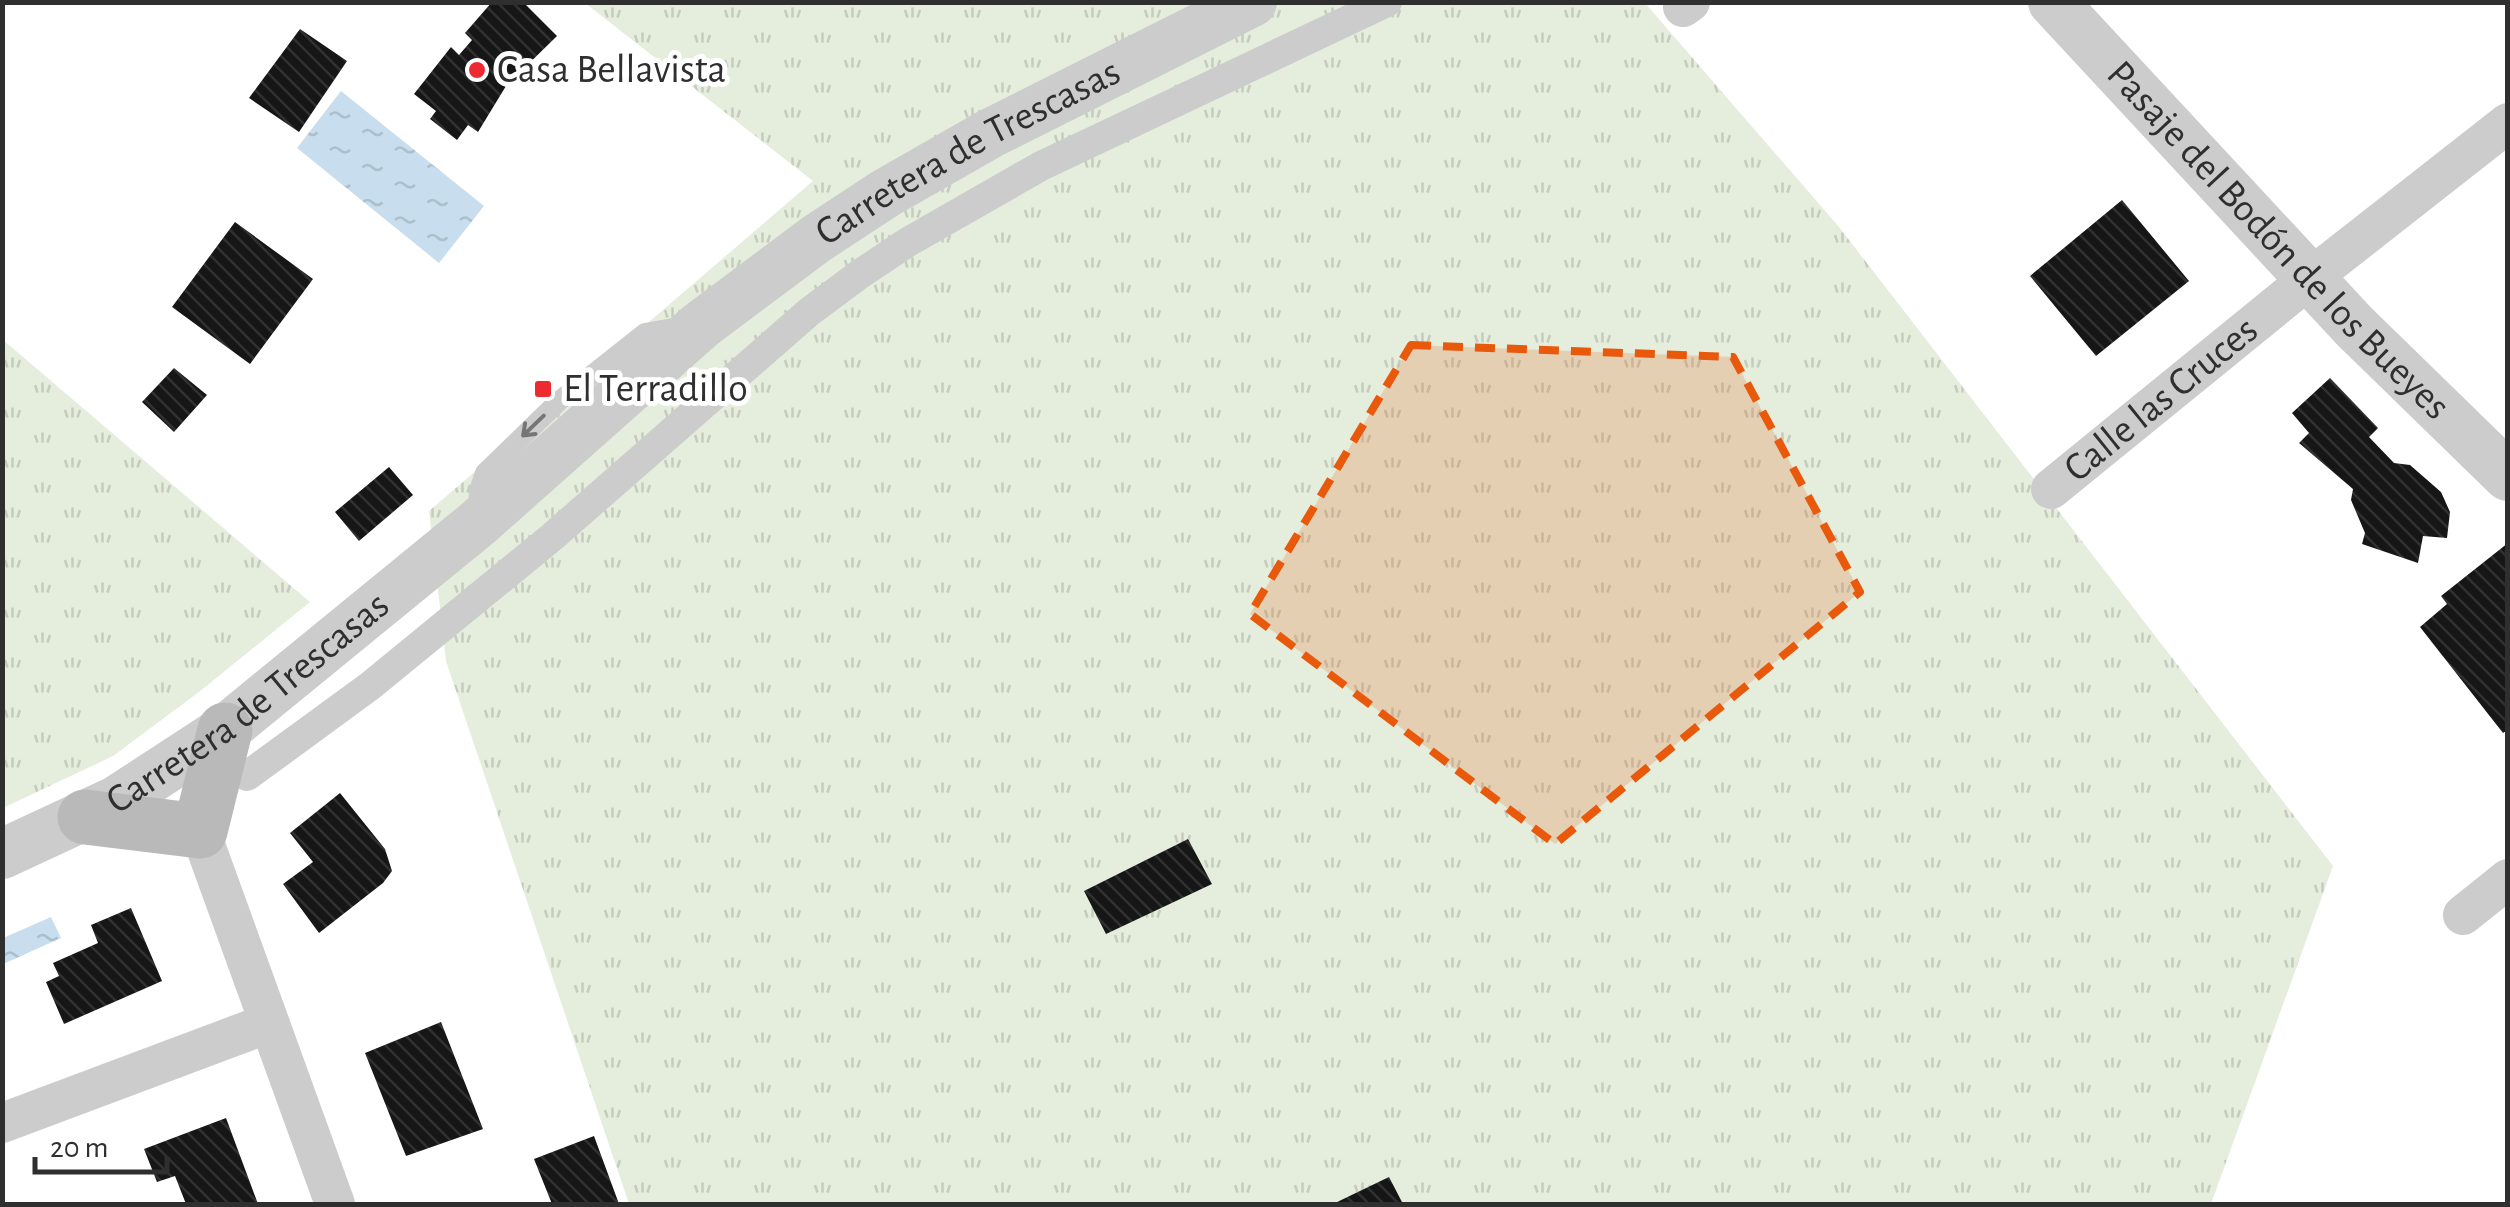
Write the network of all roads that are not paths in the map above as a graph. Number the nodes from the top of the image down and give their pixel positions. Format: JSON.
{"nodes":[{"id":1,"x":1252,"y":2,"type":"edge"},
{"id":2,"x":1387,"y":2,"type":"edge"},
{"id":3,"x":2053,"y":2,"type":"edge"},
{"id":4,"x":2508,"y":123,"type":"edge"},
{"id":5,"x":2309,"y":278,"type":"junction"},
{"id":6,"x":2508,"y":476,"type":"edge"},
{"id":7,"x":2051,"y":489,"type":"dead end"},
{"id":8,"x":236,"y":753,"type":"junction"},
{"id":9,"x":84,"y":817,"type":"junction"},
{"id":10,"x":200,"y":830,"type":"junction"},
{"id":11,"x":2,"y":854,"type":"edge"},
{"id":12,"x":2508,"y":879,"type":"edge"},
{"id":13,"x":2462,"y":916,"type":"dead end"},
{"id":14,"x":269,"y":1023,"type":"junction"},
{"id":15,"x":2,"y":1123,"type":"edge"},
{"id":16,"x":335,"y":1204,"type":"edge"}],
"edges":[{"from":1,"to":8,"type":"street","name":"Carretera de Trescasas"},
{"from":2,"to":8,"type":"street"},
{"from":3,"to":5,"type":"street","name":"Pasaje del Bodón de los Bueyes"},
{"from":4,"to":5,"type":"street","name":"Calle las Cruces"},
{"from":5,"to":6,"type":"street","name":"Pasaje del Bodón de los Bueyes"},
{"from":5,"to":7,"type":"street","name":"Calle las Cruces"},
{"from":8,"to":9,"type":"street","name":"Carretera de Trescasas"},
{"from":8,"to":10,"type":"main road"},
{"from":9,"to":10,"type":"main road"},
{"from":9,"to":11,"type":"street","name":"Carretera de Trescasas"},
{"from":10,"to":14,"type":"street"},
{"from":12,"to":13,"type":"street"},
{"from":14,"to":15,"type":"street"},
{"from":14,"to":16,"type":"street"}]}
